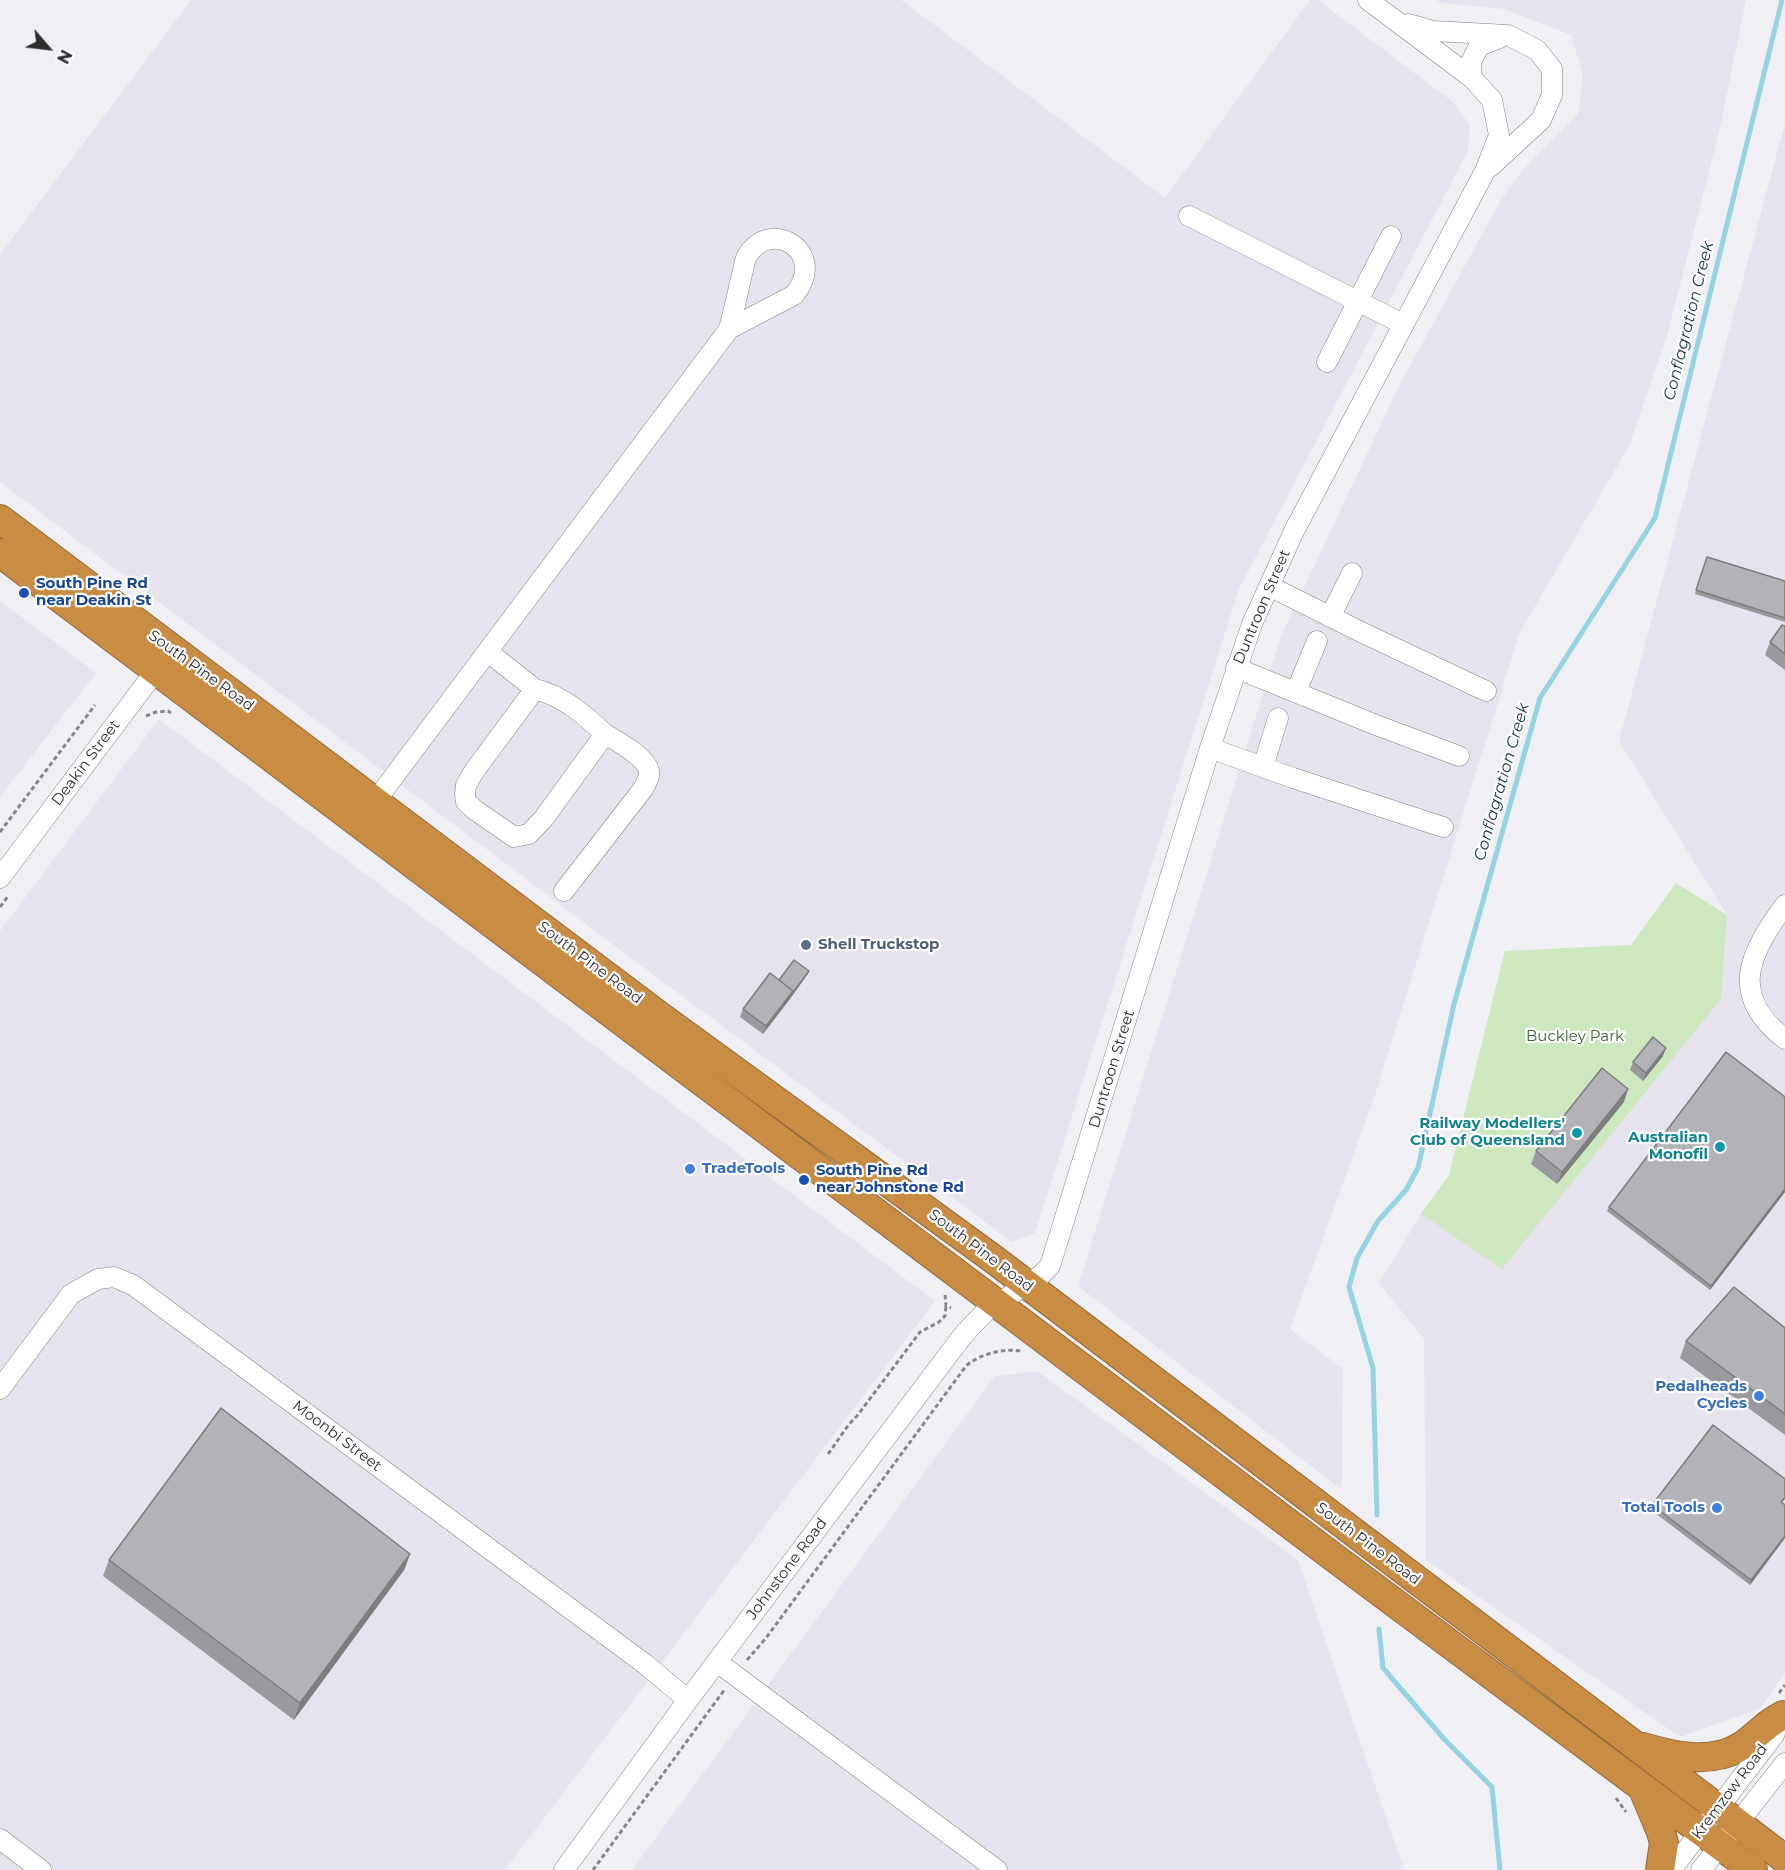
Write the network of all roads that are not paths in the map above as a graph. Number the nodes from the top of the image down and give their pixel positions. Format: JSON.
{"nodes":[{"id":1,"x":1368,"y":0,"type":"edge"},
{"id":2,"x":1395,"y":19,"type":"junction"},
{"id":3,"x":1508,"y":35,"type":"junction"},
{"id":4,"x":1472,"y":78,"type":"junction"},
{"id":5,"x":1485,"y":171,"type":"junction"},
{"id":6,"x":1190,"y":216,"type":"dead end"},
{"id":7,"x":1391,"y":236,"type":"dead end"},
{"id":8,"x":1358,"y":302,"type":"junction"},
{"id":9,"x":1403,"y":324,"type":"junction"},
{"id":10,"x":729,"y":328,"type":"junction"},
{"id":11,"x":1327,"y":362,"type":"dead end"},
{"id":12,"x":0,"y":519,"type":"edge"},
{"id":13,"x":0,"y":553,"type":"edge"},
{"id":14,"x":1352,"y":573,"type":"dead end"},
{"id":15,"x":1269,"y":586,"type":"junction"},
{"id":16,"x":1330,"y":617,"type":"junction"},
{"id":17,"x":1317,"y":641,"type":"dead end"},
{"id":18,"x":488,"y":652,"type":"junction"},
{"id":19,"x":164,"y":660,"type":"junction"},
{"id":20,"x":1236,"y":668,"type":"junction"},
{"id":21,"x":536,"y":689,"type":"junction"},
{"id":22,"x":1486,"y":691,"type":"dead end"},
{"id":23,"x":1296,"y":692,"type":"junction"},
{"id":24,"x":1278,"y":718,"type":"dead end"},
{"id":25,"x":605,"y":734,"type":"junction"},
{"id":26,"x":1210,"y":748,"type":"junction"},
{"id":27,"x":1459,"y":756,"type":"dead end"},
{"id":28,"x":1263,"y":768,"type":"junction"},
{"id":29,"x":368,"y":812,"type":"junction"},
{"id":30,"x":1443,"y":827,"type":"dead end"},
{"id":31,"x":0,"y":878,"type":"edge"},
{"id":32,"x":564,"y":891,"type":"dead end"},
{"id":33,"x":1785,"y":905,"type":"edge"},
{"id":34,"x":1785,"y":1039,"type":"edge"},
{"id":35,"x":1026,"y":1285,"type":"junction"},
{"id":36,"x":996,"y":1303,"type":"junction"},
{"id":37,"x":0,"y":1389,"type":"edge"},
{"id":38,"x":717,"y":1662,"type":"junction"},
{"id":39,"x":688,"y":1700,"type":"junction"},
{"id":40,"x":1782,"y":1707,"type":"edge"},
{"id":41,"x":1633,"y":1743,"type":"junction"},
{"id":42,"x":1785,"y":1762,"type":"edge"},
{"id":43,"x":1642,"y":1787,"type":"junction"},
{"id":44,"x":1719,"y":1827,"type":"junction"},
{"id":45,"x":0,"y":1839,"type":"edge"},
{"id":46,"x":1785,"y":1859,"type":"edge"},
{"id":47,"x":41,"y":1870,"type":"edge"},
{"id":48,"x":564,"y":1870,"type":"edge"},
{"id":49,"x":997,"y":1870,"type":"edge"},
{"id":50,"x":1660,"y":1870,"type":"edge"},
{"id":51,"x":1671,"y":1870,"type":"edge"},
{"id":52,"x":1701,"y":1870,"type":"edge"},
{"id":53,"x":1753,"y":1870,"type":"edge"}],
"edges":[{"from":1,"to":2,"type":"street","name":"Duntroon Street"},
{"from":2,"to":3,"type":"street"},
{"from":2,"to":4,"type":"street","name":"Duntroon Street"},
{"from":3,"to":4,"type":"street"},
{"from":3,"to":5,"type":"street"},
{"from":4,"to":5,"type":"street","name":"Duntroon Street"},
{"from":5,"to":9,"type":"street","name":"Duntroon Street"},
{"from":6,"to":8,"type":"street"},
{"from":7,"to":8,"type":"street"},
{"from":8,"to":9,"type":"street"},
{"from":8,"to":11,"type":"street"},
{"from":9,"to":15,"type":"street","name":"Duntroon Street"},
{"from":10,"to":10,"type":"street"},
{"from":10,"to":18,"type":"street"},
{"from":12,"to":19,"type":"highway","name":"South Pine Road"},
{"from":13,"to":19,"type":"highway","name":"South Pine Road"},
{"from":14,"to":16,"type":"street"},
{"from":15,"to":16,"type":"street"},
{"from":15,"to":20,"type":"street","name":"Duntroon Street"},
{"from":16,"to":22,"type":"street"},
{"from":17,"to":23,"type":"street"},
{"from":18,"to":21,"type":"street"},
{"from":18,"to":29,"type":"street"},
{"from":19,"to":29,"type":"highway","name":"South Pine Road"},
{"from":19,"to":31,"type":"street","name":"Deakin Street"},
{"from":20,"to":23,"type":"street"},
{"from":20,"to":26,"type":"street","name":"Duntroon Street"},
{"from":21,"to":25,"type":"street"},
{"from":21,"to":25,"type":"street"},
{"from":23,"to":27,"type":"street"},
{"from":24,"to":28,"type":"street"},
{"from":25,"to":32,"type":"street"},
{"from":26,"to":28,"type":"street"},
{"from":26,"to":35,"type":"street","name":"Duntroon Street"},
{"from":28,"to":30,"type":"street"},
{"from":29,"to":35,"type":"highway","name":"South Pine Road"},
{"from":29,"to":36,"type":"highway","name":"South Pine Road"},
{"from":33,"to":34,"type":"street"},
{"from":35,"to":36,"type":"street","name":"Johnstone Road"},
{"from":35,"to":41,"type":"highway","name":"South Pine Road"},
{"from":36,"to":38,"type":"street","name":"Johnstone Road"},
{"from":36,"to":43,"type":"highway","name":"South Pine Road"},
{"from":37,"to":39,"type":"street","name":"Moonbi Street"},
{"from":38,"to":39,"type":"street","name":"Johnstone Road"},
{"from":38,"to":49,"type":"street"},
{"from":39,"to":48,"type":"street","name":"Johnstone Road"},
{"from":40,"to":41,"type":"highway"},
{"from":40,"to":44,"type":"street","name":"Kremzow Road"},
{"from":41,"to":44,"type":"highway","name":"South Pine Road"},
{"from":42,"to":44,"type":"street","name":"Kremzow Road"},
{"from":43,"to":44,"type":"highway","name":"South Pine Road"},
{"from":43,"to":50,"type":"highway"},
{"from":44,"to":46,"type":"highway","name":"South Pine Road"},
{"from":44,"to":51,"type":"street","name":"Kremzow Road"},
{"from":44,"to":52,"type":"street","name":"Kremzow Road"},
{"from":44,"to":53,"type":"highway","name":"South Pine Road"},
{"from":45,"to":47,"type":"street"}]}
